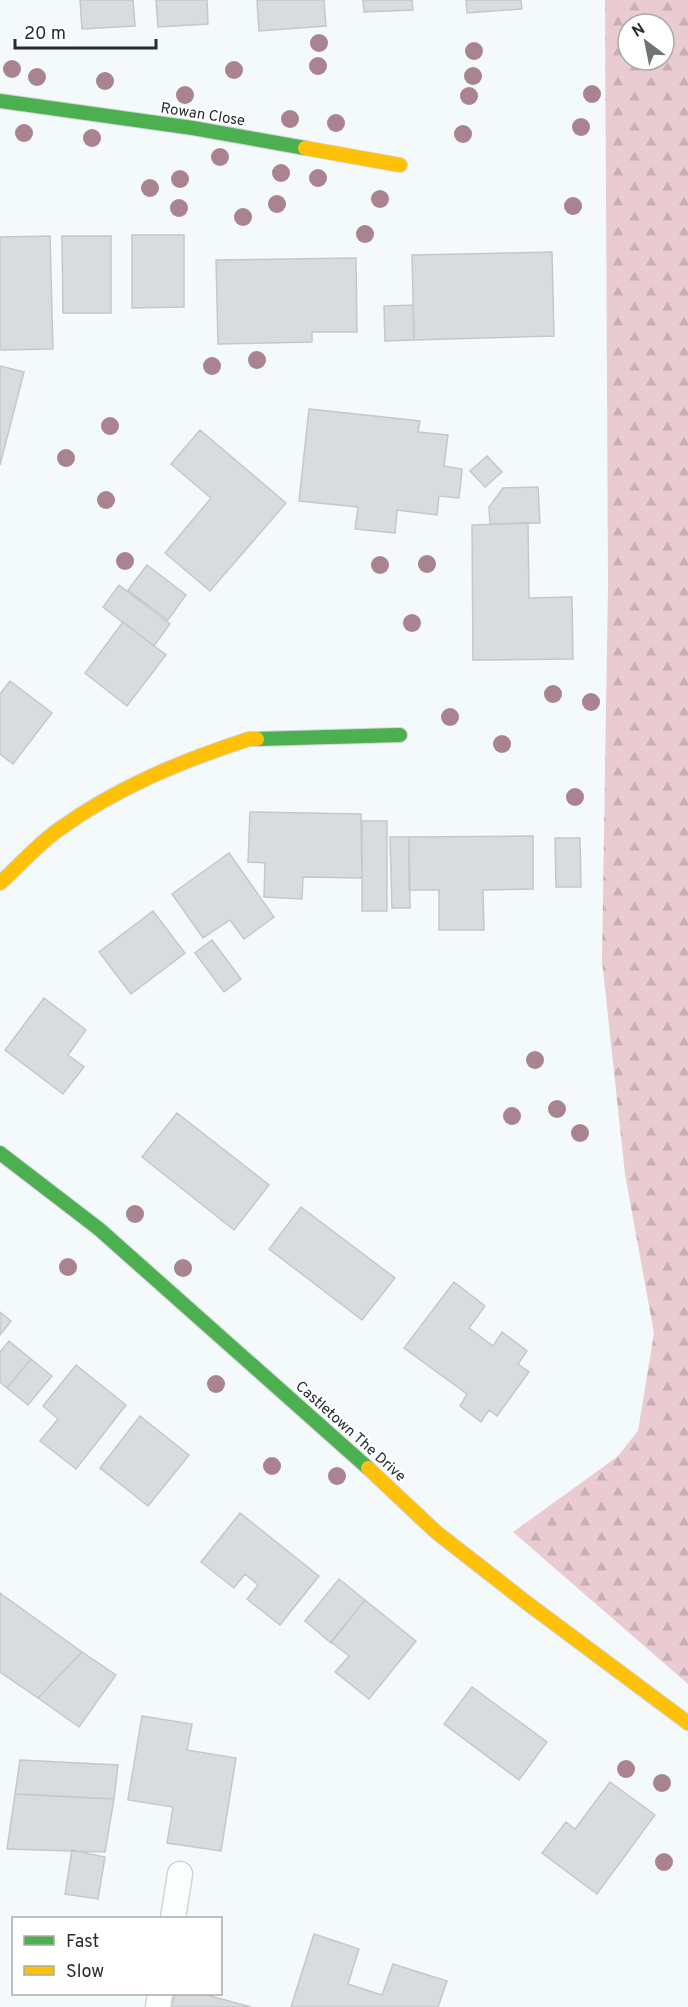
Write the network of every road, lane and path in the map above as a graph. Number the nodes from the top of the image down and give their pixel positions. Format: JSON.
{"nodes":[{"id":1,"x":0,"y":101,"type":"edge"},
{"id":2,"x":400,"y":165,"type":"dead end"},
{"id":3,"x":400,"y":735,"type":"dead end"},
{"id":4,"x":0,"y":883,"type":"edge"},
{"id":5,"x":0,"y":1153,"type":"edge"},
{"id":6,"x":688,"y":1723,"type":"edge"},
{"id":7,"x":180,"y":1874,"type":"dead end"},
{"id":8,"x":173,"y":1917,"type":"edge"}],
"edges":[{"from":1,"to":2,"type":"street","name":"Rowan Close"},
{"from":3,"to":4,"type":"street"},
{"from":5,"to":6,"type":"street","name":"Castletown The Drive"},
{"from":7,"to":8,"type":"lane"}]}
